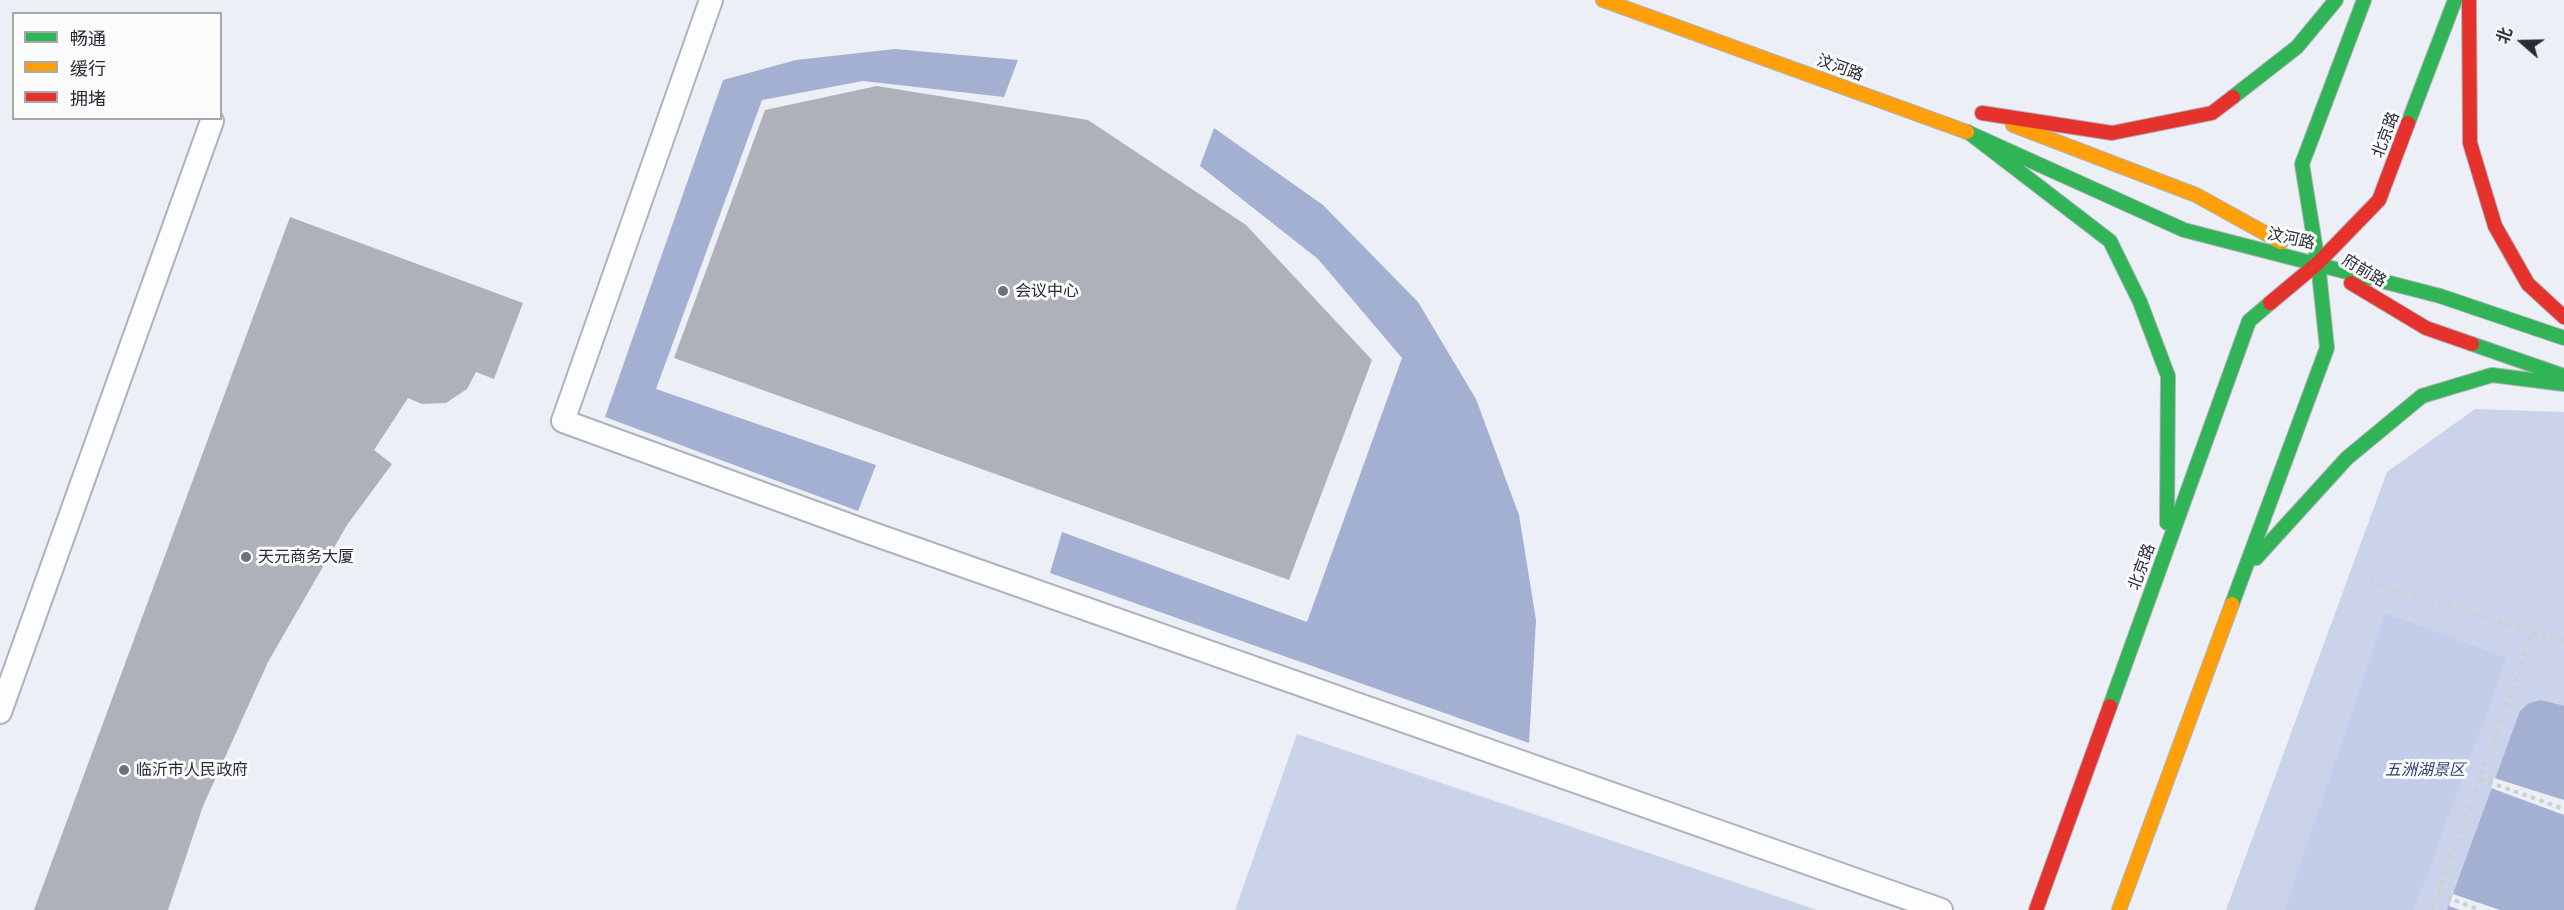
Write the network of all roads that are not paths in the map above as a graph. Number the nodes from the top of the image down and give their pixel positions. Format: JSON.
{"nodes":[{"id":1,"x":711,"y":0,"type":"edge"},
{"id":2,"x":1603,"y":0,"type":"edge"},
{"id":3,"x":2336,"y":0,"type":"edge"},
{"id":4,"x":2364,"y":0,"type":"edge"},
{"id":5,"x":2455,"y":0,"type":"edge"},
{"id":6,"x":2469,"y":0,"type":"edge"},
{"id":7,"x":212,"y":121,"type":"dead end"},
{"id":8,"x":1968,"y":132,"type":"junction"},
{"id":9,"x":2318,"y":263,"type":"junction"},
{"id":10,"x":2564,"y":317,"type":"edge"},
{"id":11,"x":2564,"y":338,"type":"edge"},
{"id":12,"x":2564,"y":376,"type":"edge"},
{"id":13,"x":2564,"y":384,"type":"edge"},
{"id":14,"x":2166,"y":549,"type":"junction"},
{"id":15,"x":2245,"y":571,"type":"junction"},
{"id":16,"x":0,"y":712,"type":"edge"},
{"id":17,"x":1941,"y":910,"type":"edge"},
{"id":18,"x":2036,"y":910,"type":"edge"},
{"id":19,"x":2119,"y":910,"type":"edge"}],
"edges":[{"from":1,"to":17,"type":"lane"},
{"from":2,"to":8,"type":"main road","name":"汶河路"},
{"from":3,"to":9,"type":"main road","name":"汶河路"},
{"from":4,"to":9,"type":"main road"},
{"from":5,"to":9,"type":"main road","name":"北京路"},
{"from":6,"to":10,"type":"main road"},
{"from":7,"to":16,"type":"lane"},
{"from":8,"to":9,"type":"main road","name":"汶河路"},
{"from":8,"to":14,"type":"main road"},
{"from":9,"to":11,"type":"main road","name":"府前路"},
{"from":9,"to":12,"type":"main road","name":"府前路"},
{"from":9,"to":14,"type":"main road","name":"北京路"},
{"from":9,"to":15,"type":"main road"},
{"from":13,"to":15,"type":"main road"},
{"from":14,"to":18,"type":"main road","name":"北京路"},
{"from":15,"to":19,"type":"main road"}]}
